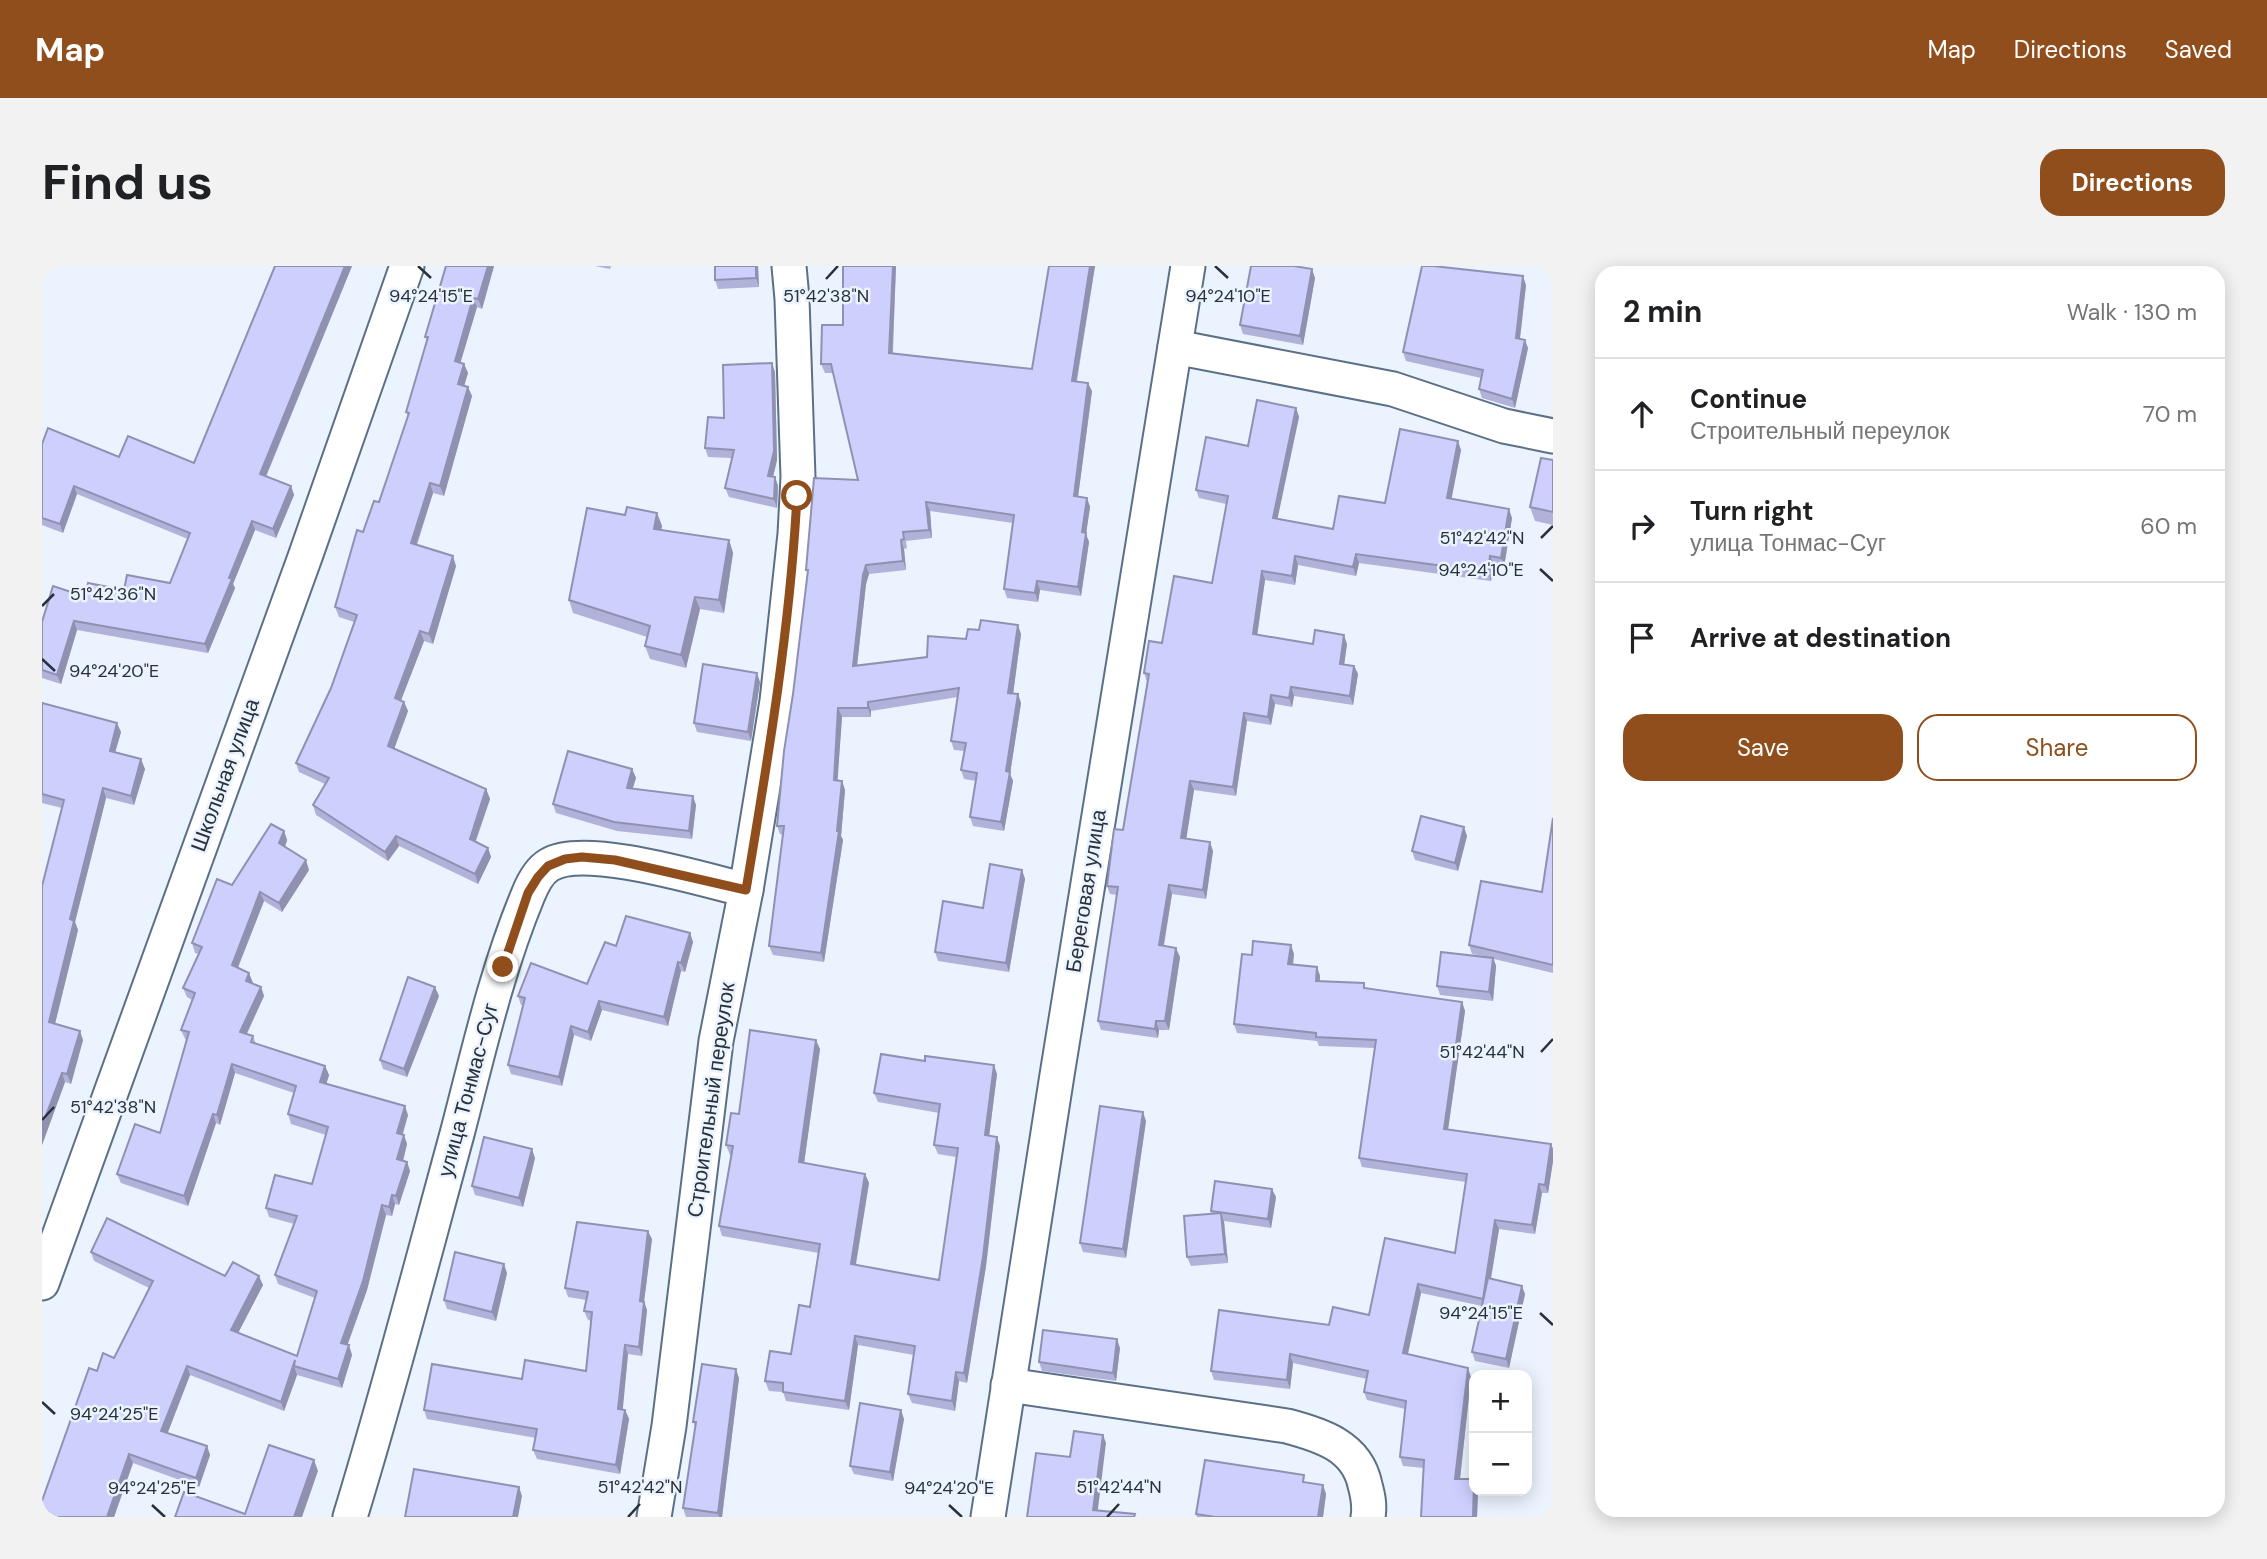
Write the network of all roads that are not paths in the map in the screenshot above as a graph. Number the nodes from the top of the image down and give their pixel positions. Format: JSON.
{"nodes":[{"id":1,"x":407,"y":266,"type":"edge"},
{"id":2,"x":789,"y":266,"type":"edge"},
{"id":3,"x":1188,"y":266,"type":"edge"},
{"id":4,"x":1175,"y":347,"type":"junction"},
{"id":5,"x":1553,"y":436,"type":"edge"},
{"id":6,"x":746,"y":890,"type":"junction"},
{"id":7,"x":42,"y":1283,"type":"edge"},
{"id":8,"x":1008,"y":1385,"type":"junction"},
{"id":9,"x":350,"y":1517,"type":"edge"},
{"id":10,"x":654,"y":1517,"type":"edge"},
{"id":11,"x":988,"y":1517,"type":"edge"},
{"id":12,"x":1368,"y":1517,"type":"edge"}],
"edges":[{"from":1,"to":7,"type":"street","name":"Школьная улица"},
{"from":2,"to":6,"type":"street","name":"Строительный переулок"},
{"from":3,"to":4,"type":"street","name":"Береговая улица"},
{"from":4,"to":5,"type":"street"},
{"from":4,"to":8,"type":"street","name":"Береговая улица"},
{"from":6,"to":9,"type":"street","name":"улица Тонмас-Суг"},
{"from":6,"to":10,"type":"street","name":"Строительный переулок"},
{"from":8,"to":11,"type":"street","name":"Береговая улица"},
{"from":8,"to":12,"type":"street"}]}
